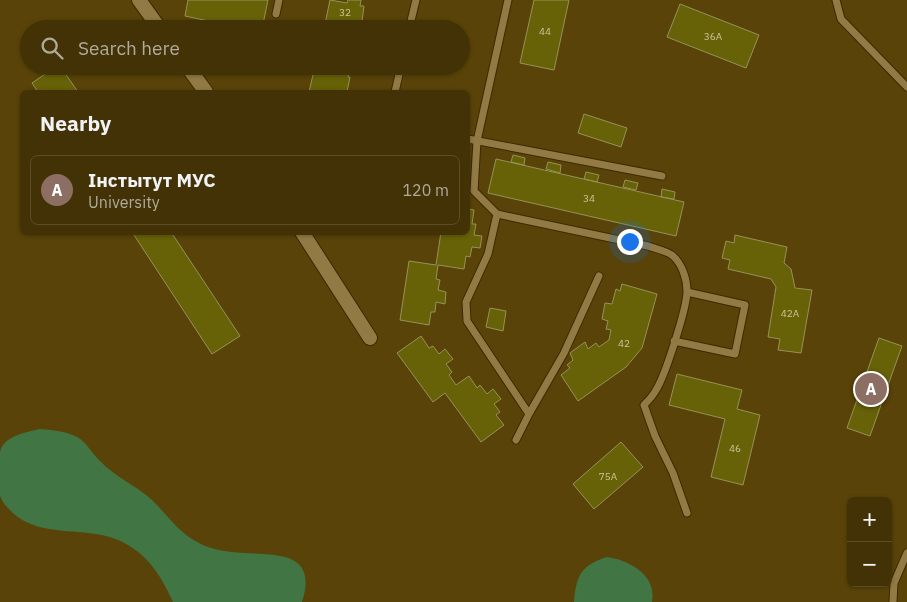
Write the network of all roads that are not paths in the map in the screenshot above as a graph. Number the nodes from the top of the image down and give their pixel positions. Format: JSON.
{"nodes":[{"id":1,"x":139,"y":0,"type":"edge"},
{"id":2,"x":279,"y":0,"type":"edge"},
{"id":3,"x":416,"y":0,"type":"edge"},
{"id":4,"x":508,"y":0,"type":"edge"},
{"id":5,"x":836,"y":0,"type":"edge"},
{"id":6,"x":276,"y":14,"type":"dead end"},
{"id":7,"x":153,"y":20,"type":"edge"},
{"id":8,"x":411,"y":20,"type":"edge"},
{"id":9,"x":194,"y":75,"type":"edge"},
{"id":10,"x":399,"y":75,"type":"edge"},
{"id":11,"x":907,"y":87,"type":"edge"},
{"id":12,"x":205,"y":90,"type":"edge"},
{"id":13,"x":395,"y":90,"type":"edge"},
{"id":14,"x":470,"y":140,"type":"edge"},
{"id":15,"x":476,"y":141,"type":"junction"},
{"id":16,"x":662,"y":176,"type":"dead end"},
{"id":17,"x":497,"y":214,"type":"junction"},
{"id":18,"x":304,"y":235,"type":"edge"},
{"id":19,"x":599,"y":276,"type":"dead end"},
{"id":20,"x":687,"y":292,"type":"junction"},
{"id":21,"x":370,"y":338,"type":"dead end"},
{"id":22,"x":674,"y":341,"type":"junction"},
{"id":23,"x":529,"y":414,"type":"junction"},
{"id":24,"x":516,"y":440,"type":"dead end"},
{"id":25,"x":687,"y":513,"type":"dead end"},
{"id":26,"x":907,"y":553,"type":"edge"},
{"id":27,"x":893,"y":602,"type":"edge"}],
"edges":[{"from":1,"to":7,"type":"street"},
{"from":2,"to":6,"type":"lane"},
{"from":3,"to":8,"type":"lane"},
{"from":4,"to":15,"type":"lane"},
{"from":5,"to":11,"type":"lane"},
{"from":9,"to":12,"type":"street"},
{"from":10,"to":13,"type":"lane"},
{"from":14,"to":15,"type":"lane"},
{"from":15,"to":16,"type":"lane"},
{"from":15,"to":17,"type":"lane"},
{"from":17,"to":20,"type":"lane"},
{"from":17,"to":23,"type":"lane"},
{"from":18,"to":21,"type":"street"},
{"from":19,"to":23,"type":"lane"},
{"from":20,"to":22,"type":"lane"},
{"from":20,"to":22,"type":"lane"},
{"from":22,"to":25,"type":"lane"},
{"from":23,"to":24,"type":"lane"},
{"from":26,"to":27,"type":"lane"}]}
